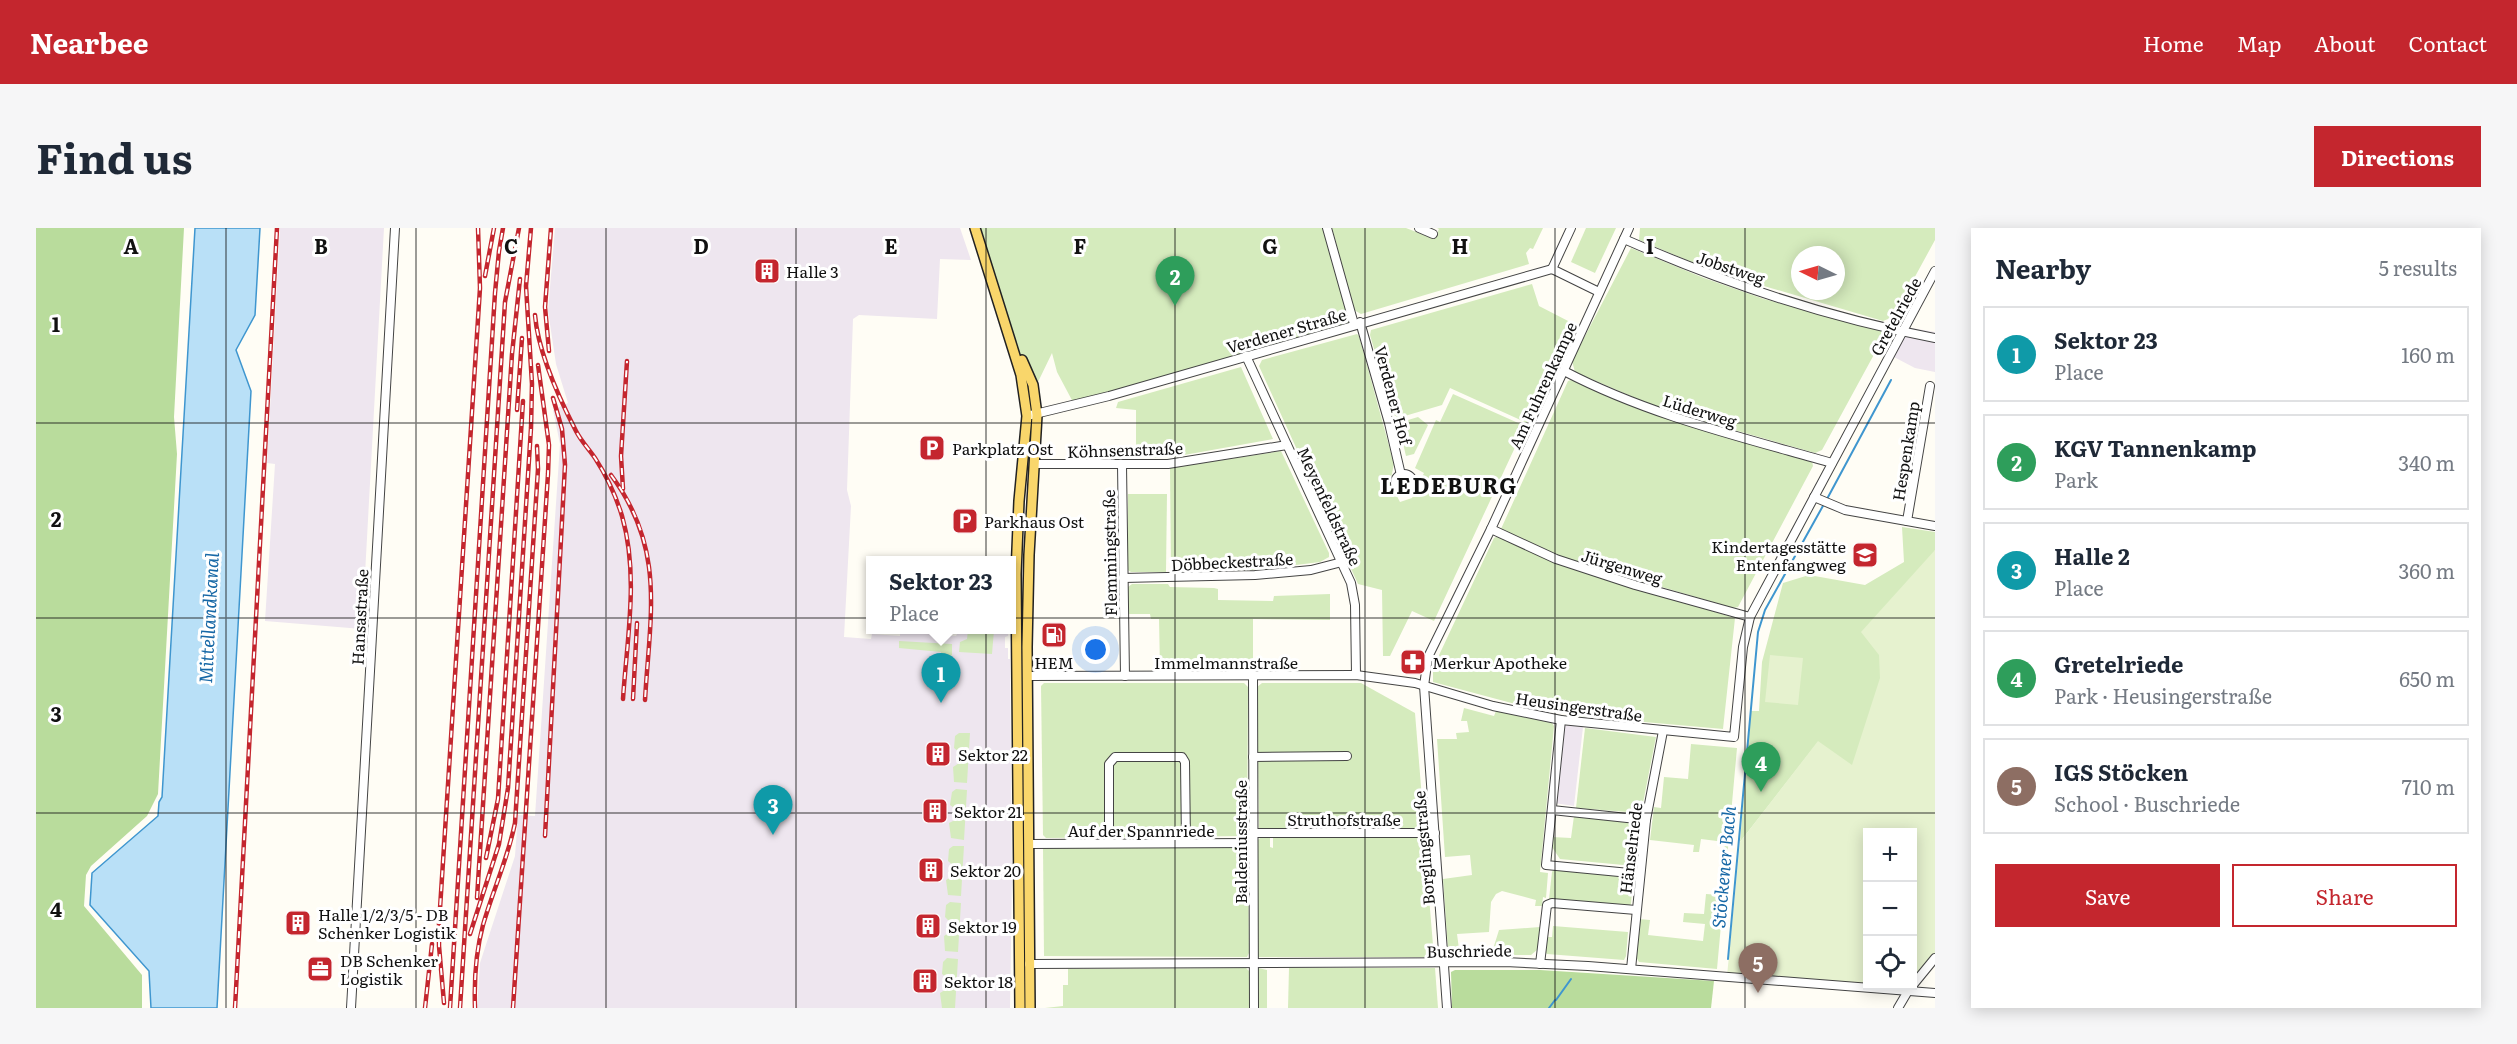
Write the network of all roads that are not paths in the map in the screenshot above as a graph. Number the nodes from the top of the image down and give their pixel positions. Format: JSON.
{"nodes":[{"id":1,"x":395,"y":228,"type":"edge"},
{"id":2,"x":975,"y":228,"type":"edge"},
{"id":3,"x":1327,"y":228,"type":"edge"},
{"id":4,"x":1419,"y":228,"type":"edge"},
{"id":5,"x":1571,"y":228,"type":"edge"},
{"id":6,"x":1629,"y":228,"type":"edge"},
{"id":7,"x":1433,"y":234,"type":"dead end"},
{"id":8,"x":1624,"y":239,"type":"junction"},
{"id":9,"x":1552,"y":269,"type":"junction"},
{"id":10,"x":1935,"y":271,"type":"edge"},
{"id":11,"x":1599,"y":292,"type":"junction"},
{"id":12,"x":1005,"y":322,"type":"junction"},
{"id":13,"x":1357,"y":323,"type":"junction"},
{"id":14,"x":1901,"y":331,"type":"junction"},
{"id":15,"x":1935,"y":338,"type":"edge"},
{"id":16,"x":1246,"y":356,"type":"junction"},
{"id":17,"x":1564,"y":371,"type":"junction"},
{"id":18,"x":1930,"y":386,"type":"dead end"},
{"id":19,"x":1037,"y":415,"type":"junction"},
{"id":20,"x":1027,"y":416,"type":"junction"},
{"id":21,"x":1287,"y":445,"type":"junction"},
{"id":22,"x":1832,"y":463,"type":"junction"},
{"id":23,"x":1034,"y":464,"type":"junction"},
{"id":24,"x":1122,"y":465,"type":"junction"},
{"id":25,"x":1401,"y":475,"type":"dead end"},
{"id":26,"x":1816,"y":498,"type":"junction"},
{"id":27,"x":1907,"y":521,"type":"junction"},
{"id":28,"x":1935,"y":526,"type":"edge"},
{"id":29,"x":1491,"y":529,"type":"junction"},
{"id":30,"x":1342,"y":562,"type":"junction"},
{"id":31,"x":1016,"y":574,"type":"junction"},
{"id":32,"x":1123,"y":578,"type":"junction"},
{"id":33,"x":1028,"y":589,"type":"junction"},
{"id":34,"x":1750,"y":617,"type":"junction"},
{"id":35,"x":1356,"y":675,"type":"junction"},
{"id":36,"x":1027,"y":676,"type":"junction"},
{"id":37,"x":1125,"y":676,"type":"junction"},
{"id":38,"x":1253,"y":676,"type":"junction"},
{"id":39,"x":1017,"y":684,"type":"junction"},
{"id":40,"x":1424,"y":686,"type":"junction"},
{"id":41,"x":1561,"y":720,"type":"junction"},
{"id":42,"x":1663,"y":731,"type":"junction"},
{"id":43,"x":1734,"y":737,"type":"joint"},
{"id":44,"x":1347,"y":756,"type":"dead end"},
{"id":45,"x":1253,"y":757,"type":"junction"},
{"id":46,"x":1552,"y":810,"type":"junction"},
{"id":47,"x":1646,"y":820,"type":"junction"},
{"id":48,"x":1253,"y":833,"type":"junction"},
{"id":49,"x":1435,"y":833,"type":"junction"},
{"id":50,"x":1109,"y":843,"type":"junction"},
{"id":51,"x":1186,"y":843,"type":"junction"},
{"id":52,"x":1253,"y":843,"type":"junction"},
{"id":53,"x":1029,"y":844,"type":"junction"},
{"id":54,"x":1640,"y":874,"type":"junction"},
{"id":55,"x":1636,"y":910,"type":"junction"},
{"id":56,"x":1935,"y":958,"type":"edge"},
{"id":57,"x":1254,"y":963,"type":"junction"},
{"id":58,"x":1029,"y":964,"type":"junction"},
{"id":59,"x":1445,"y":964,"type":"junction"},
{"id":60,"x":1540,"y":964,"type":"junction"},
{"id":61,"x":1631,"y":969,"type":"junction"},
{"id":62,"x":1908,"y":991,"type":"junction"},
{"id":63,"x":1935,"y":993,"type":"edge"},
{"id":64,"x":351,"y":1008,"type":"edge"},
{"id":65,"x":1020,"y":1008,"type":"edge"},
{"id":66,"x":1030,"y":1008,"type":"edge"},
{"id":67,"x":1254,"y":1008,"type":"edge"},
{"id":68,"x":1447,"y":1008,"type":"edge"},
{"id":69,"x":1898,"y":1008,"type":"edge"}],
"edges":[{"from":1,"to":64,"type":"street","name":"Hansastraße"},
{"from":2,"to":12,"type":"main road"},
{"from":3,"to":13,"type":"street","name":"Verdener Hof"},
{"from":4,"to":7,"type":"street"},
{"from":5,"to":9,"type":"street"},
{"from":6,"to":8,"type":"street","name":"Am Fuhrenkampe"},
{"from":8,"to":11,"type":"street","name":"Am Fuhrenkampe"},
{"from":8,"to":14,"type":"street","name":"Jobstweg"},
{"from":9,"to":11,"type":"street"},
{"from":9,"to":13,"type":"street","name":"Verdener Straße"},
{"from":10,"to":14,"type":"street","name":"Gretelriede"},
{"from":11,"to":17,"type":"street","name":"Am Fuhrenkampe"},
{"from":12,"to":19,"type":"main road"},
{"from":12,"to":20,"type":"main road"},
{"from":13,"to":16,"type":"street","name":"Verdener Straße"},
{"from":13,"to":25,"type":"street","name":"Verdener Hof"},
{"from":14,"to":15,"type":"street","name":"Jobstweg"},
{"from":14,"to":22,"type":"street","name":"Gretelriede"},
{"from":16,"to":19,"type":"street","name":"Verdener Straße"},
{"from":16,"to":21,"type":"street","name":"Meyenfeldstraße"},
{"from":17,"to":22,"type":"street","name":"Lüderweg"},
{"from":17,"to":29,"type":"street","name":"Am Fuhrenkampe"},
{"from":18,"to":27,"type":"street","name":"Hespenkamp"},
{"from":19,"to":20,"type":"street","name":"Verdener Straße"},
{"from":19,"to":23,"type":"main road"},
{"from":20,"to":31,"type":"main road"},
{"from":21,"to":24,"type":"street","name":"Köhnsenstraße"},
{"from":21,"to":30,"type":"street","name":"Meyenfeldstraße"},
{"from":22,"to":26,"type":"street","name":"Gretelriede"},
{"from":23,"to":24,"type":"street","name":"Köhnsenstraße"},
{"from":23,"to":33,"type":"main road"},
{"from":24,"to":32,"type":"street","name":"Flemmingstraße"},
{"from":26,"to":27,"type":"street"},
{"from":26,"to":34,"type":"street","name":"Gretelriede"},
{"from":27,"to":28,"type":"street"},
{"from":29,"to":34,"type":"street","name":"Jürgenweg"},
{"from":29,"to":40,"type":"street","name":"Am Fuhrenkampe"},
{"from":30,"to":32,"type":"street","name":"Döbbeckestraße"},
{"from":30,"to":35,"type":"street","name":"Meyenfeldstraße"},
{"from":31,"to":33,"type":"main road"},
{"from":31,"to":39,"type":"main road"},
{"from":32,"to":37,"type":"street","name":"Flemmingstraße"},
{"from":33,"to":36,"type":"main road"},
{"from":34,"to":43,"type":"street","name":"Gretelriede"},
{"from":35,"to":38,"type":"street","name":"Immelmannstraße"},
{"from":35,"to":40,"type":"street","name":"Immelmannstraße"},
{"from":36,"to":37,"type":"street","name":"Immelmannstraße"},
{"from":36,"to":39,"type":"main road"},
{"from":36,"to":53,"type":"main road"},
{"from":37,"to":38,"type":"street","name":"Immelmannstraße"},
{"from":38,"to":45,"type":"street","name":"Baldeniusstraße"},
{"from":39,"to":65,"type":"main road"},
{"from":40,"to":41,"type":"street","name":"Heusingerstraße"},
{"from":40,"to":49,"type":"street","name":"Borglingstraße"},
{"from":41,"to":42,"type":"street","name":"Heusingerstraße"},
{"from":41,"to":46,"type":"street"},
{"from":42,"to":43,"type":"street","name":"Heusingerstraße"},
{"from":42,"to":47,"type":"street","name":"Hänselriede"},
{"from":44,"to":45,"type":"street"},
{"from":45,"to":48,"type":"street","name":"Baldeniusstraße"},
{"from":46,"to":47,"type":"street"},
{"from":46,"to":54,"type":"street"},
{"from":47,"to":54,"type":"street","name":"Hänselriede"},
{"from":48,"to":49,"type":"street","name":"Struthofstraße"},
{"from":48,"to":52,"type":"street","name":"Baldeniusstraße"},
{"from":49,"to":59,"type":"street","name":"Borglingstraße"},
{"from":50,"to":51,"type":"street","name":"Auf der Spannriede"},
{"from":50,"to":51,"type":"street"},
{"from":50,"to":53,"type":"street","name":"Auf der Spannriede"},
{"from":51,"to":52,"type":"street","name":"Auf der Spannriede"},
{"from":52,"to":57,"type":"street","name":"Baldeniusstraße"},
{"from":53,"to":58,"type":"main road"},
{"from":54,"to":55,"type":"street","name":"Hänselriede"},
{"from":55,"to":60,"type":"street"},
{"from":55,"to":61,"type":"street","name":"Hänselriede"},
{"from":56,"to":62,"type":"street"},
{"from":57,"to":58,"type":"street","name":"Buschriede"},
{"from":57,"to":59,"type":"street","name":"Buschriede"},
{"from":57,"to":67,"type":"street","name":"Baldeniusstraße"},
{"from":58,"to":66,"type":"main road"},
{"from":59,"to":60,"type":"street","name":"Buschriede"},
{"from":59,"to":68,"type":"street","name":"Borglingstraße"},
{"from":60,"to":61,"type":"street","name":"Buschriede"},
{"from":61,"to":62,"type":"street","name":"Buschriede"},
{"from":62,"to":63,"type":"street","name":"Buschriede"},
{"from":62,"to":69,"type":"street"}]}
